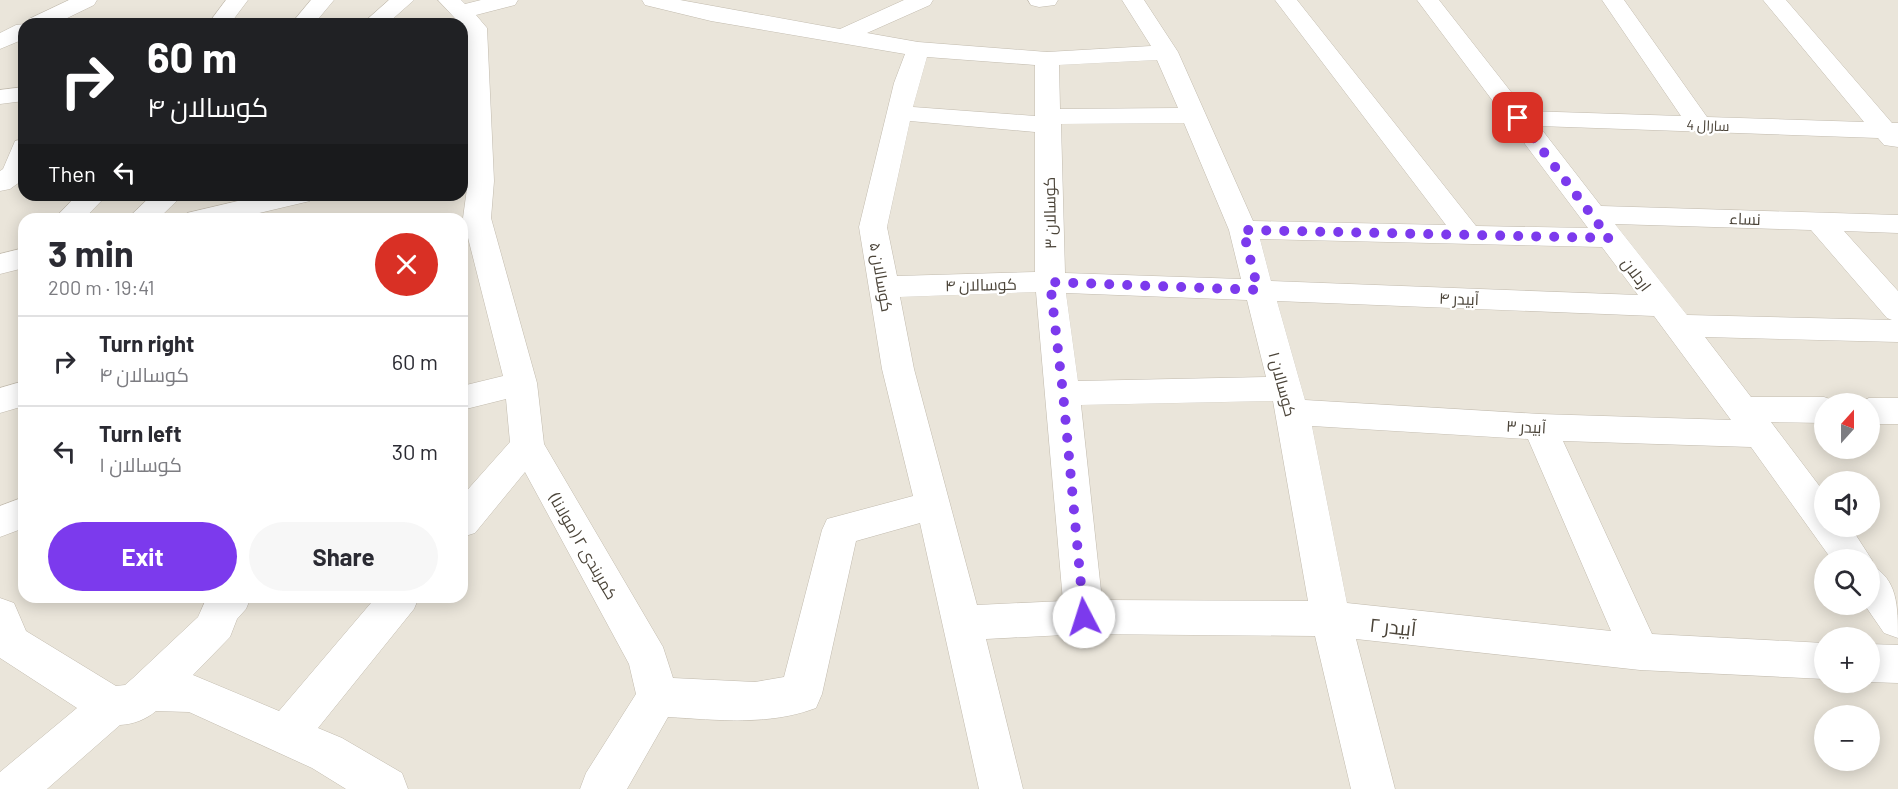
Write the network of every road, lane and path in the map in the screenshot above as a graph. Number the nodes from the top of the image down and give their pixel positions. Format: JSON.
{"nodes":[{"id":1,"x":86,"y":0,"type":"edge"},
{"id":2,"x":237,"y":0,"type":"edge"},
{"id":3,"x":322,"y":0,"type":"edge"},
{"id":4,"x":403,"y":0,"type":"edge"},
{"id":5,"x":507,"y":0,"type":"edge"},
{"id":6,"x":653,"y":0,"type":"edge"},
{"id":7,"x":873,"y":0,"type":"edge"},
{"id":8,"x":1039,"y":0,"type":"edge"},
{"id":9,"x":1047,"y":0,"type":"edge"},
{"id":10,"x":1133,"y":0,"type":"edge"},
{"id":11,"x":1286,"y":0,"type":"edge"},
{"id":12,"x":1428,"y":0,"type":"edge"},
{"id":13,"x":1613,"y":0,"type":"edge"},
{"id":14,"x":1774,"y":0,"type":"edge"},
{"id":15,"x":913,"y":4,"type":"edge"},
{"id":16,"x":455,"y":6,"type":"edge"},
{"id":17,"x":49,"y":18,"type":"edge"},
{"id":18,"x":224,"y":18,"type":"edge"},
{"id":19,"x":307,"y":18,"type":"edge"},
{"id":20,"x":380,"y":18,"type":"edge"},
{"id":21,"x":466,"y":18,"type":"edge"},
{"id":22,"x":468,"y":20,"type":"edge"},
{"id":23,"x":18,"y":33,"type":"edge"},
{"id":24,"x":845,"y":35,"type":"junction"},
{"id":25,"x":0,"y":42,"type":"edge"},
{"id":26,"x":918,"y":49,"type":"junction"},
{"id":27,"x":1166,"y":52,"type":"junction"},
{"id":28,"x":1047,"y":59,"type":"junction"},
{"id":29,"x":469,"y":69,"type":"edge"},
{"id":30,"x":18,"y":95,"type":"edge"},
{"id":31,"x":0,"y":97,"type":"edge"},
{"id":32,"x":899,"y":113,"type":"junction"},
{"id":33,"x":1194,"y":115,"type":"junction"},
{"id":34,"x":1518,"y":118,"type":"junction"},
{"id":35,"x":1048,"y":121,"type":"junction"},
{"id":36,"x":1701,"y":125,"type":"junction"},
{"id":37,"x":1894,"y":136,"type":"edge"},
{"id":38,"x":18,"y":140,"type":"edge"},
{"id":39,"x":0,"y":143,"type":"edge"},
{"id":40,"x":471,"y":143,"type":"edge"},
{"id":41,"x":18,"y":164,"type":"edge"},
{"id":42,"x":0,"y":183,"type":"edge"},
{"id":43,"x":87,"y":201,"type":"edge"},
{"id":44,"x":162,"y":201,"type":"edge"},
{"id":45,"x":274,"y":201,"type":"edge"},
{"id":46,"x":74,"y":213,"type":"edge"},
{"id":47,"x":148,"y":213,"type":"edge"},
{"id":48,"x":223,"y":213,"type":"edge"},
{"id":49,"x":1591,"y":214,"type":"junction"},
{"id":50,"x":1820,"y":220,"type":"junction"},
{"id":51,"x":469,"y":221,"type":"edge"},
{"id":52,"x":1898,"y":224,"type":"edge"},
{"id":53,"x":1243,"y":230,"type":"junction"},
{"id":54,"x":1468,"y":235,"type":"junction"},
{"id":55,"x":1609,"y":238,"type":"junction"},
{"id":56,"x":18,"y":260,"type":"edge"},
{"id":57,"x":0,"y":264,"type":"edge"},
{"id":58,"x":1050,"y":282,"type":"junction"},
{"id":59,"x":884,"y":287,"type":"junction"},
{"id":60,"x":1258,"y":290,"type":"junction"},
{"id":61,"x":1898,"y":311,"type":"edge"},
{"id":62,"x":1670,"y":316,"type":"junction"},
{"id":63,"x":1898,"y":331,"type":"edge"},
{"id":64,"x":521,"y":383,"type":"junction"},
{"id":65,"x":1063,"y":393,"type":"junction"},
{"id":66,"x":18,"y":395,"type":"edge"},
{"id":67,"x":468,"y":396,"type":"edge"},
{"id":68,"x":1288,"y":400,"type":"junction"},
{"id":69,"x":0,"y":401,"type":"edge"},
{"id":70,"x":1740,"y":409,"type":"junction"},
{"id":71,"x":1814,"y":410,"type":"edge"},
{"id":72,"x":1880,"y":411,"type":"edge"},
{"id":73,"x":1898,"y":411,"type":"edge"},
{"id":74,"x":1540,"y":427,"type":"junction"},
{"id":75,"x":1761,"y":434,"type":"junction"},
{"id":76,"x":527,"y":444,"type":"junction"},
{"id":77,"x":933,"y":505,"type":"junction"},
{"id":78,"x":1814,"y":506,"type":"edge"},
{"id":79,"x":18,"y":514,"type":"edge"},
{"id":80,"x":468,"y":515,"type":"edge"},
{"id":81,"x":0,"y":522,"type":"edge"},
{"id":82,"x":1880,"y":596,"type":"edge"},
{"id":83,"x":226,"y":603,"type":"edge"},
{"id":84,"x":395,"y":603,"type":"edge"},
{"id":85,"x":1084,"y":617,"type":"junction"},
{"id":86,"x":1331,"y":619,"type":"junction"},
{"id":87,"x":1898,"y":621,"type":"edge"},
{"id":88,"x":962,"y":623,"type":"junction"},
{"id":89,"x":4,"y":636,"type":"edge"},
{"id":90,"x":1640,"y":652,"type":"junction"},
{"id":91,"x":1814,"y":661,"type":"edge"},
{"id":92,"x":1880,"y":663,"type":"edge"},
{"id":93,"x":1898,"y":664,"type":"edge"},
{"id":94,"x":657,"y":697,"type":"junction"},
{"id":95,"x":130,"y":699,"type":"junction"},
{"id":96,"x":286,"y":734,"type":"junction"},
{"id":97,"x":14,"y":789,"type":"edge"},
{"id":98,"x":386,"y":789,"type":"edge"},
{"id":99,"x":602,"y":789,"type":"edge"},
{"id":100,"x":1001,"y":789,"type":"edge"},
{"id":101,"x":1373,"y":789,"type":"edge"}],
"edges":[{"from":1,"to":17,"type":"street"},
{"from":2,"to":18,"type":"street"},
{"from":3,"to":19,"type":"street"},
{"from":4,"to":20,"type":"street"},
{"from":5,"to":16,"type":"street"},
{"from":6,"to":24,"type":"street"},
{"from":7,"to":15,"type":"street"},
{"from":8,"to":9,"type":"street"},
{"from":10,"to":27,"type":"street","name":"کوسالان ۱"},
{"from":11,"to":54,"type":"street"},
{"from":12,"to":34,"type":"street","name":"اردلان"},
{"from":13,"to":36,"type":"street"},
{"from":14,"to":37,"type":"street"},
{"from":15,"to":24,"type":"street"},
{"from":16,"to":21,"type":"street","name":"کمربندی ۲ (مولانا)"},
{"from":22,"to":29,"type":"street","name":"کمربندی ۲ (مولانا)"},
{"from":23,"to":25,"type":"street"},
{"from":24,"to":26,"type":"street"},
{"from":26,"to":28,"type":"street"},
{"from":26,"to":32,"type":"street","name":"کوسالان ۵"},
{"from":27,"to":28,"type":"street"},
{"from":27,"to":33,"type":"street","name":"کوسالان ۱"},
{"from":28,"to":35,"type":"street","name":"کوسالان ۳"},
{"from":29,"to":40,"type":"street","name":"کمربندی ۲ (مولانا)"},
{"from":30,"to":31,"type":"street"},
{"from":32,"to":35,"type":"street"},
{"from":32,"to":59,"type":"street","name":"کوسالان ۵"},
{"from":33,"to":35,"type":"street"},
{"from":33,"to":53,"type":"street","name":"کوسالان ۱"},
{"from":34,"to":36,"type":"street","name":"سارال 4"},
{"from":34,"to":49,"type":"street","name":"اردلان"},
{"from":35,"to":58,"type":"street","name":"کوسالان ۳"},
{"from":36,"to":37,"type":"street","name":"سارال 4"},
{"from":38,"to":39,"type":"street"},
{"from":40,"to":51,"type":"street","name":"کمربندی ۲ (مولانا)"},
{"from":41,"to":42,"type":"street"},
{"from":43,"to":46,"type":"street"},
{"from":44,"to":47,"type":"street"},
{"from":45,"to":48,"type":"street"},
{"from":49,"to":50,"type":"street","name":"نساء"},
{"from":49,"to":55,"type":"street","name":"اردلان"},
{"from":50,"to":52,"type":"street","name":"نساء"},
{"from":50,"to":61,"type":"street"},
{"from":51,"to":64,"type":"street","name":"کمربندی ۲ (مولانا)"},
{"from":53,"to":54,"type":"street"},
{"from":53,"to":60,"type":"street","name":"کوسالان ۱"},
{"from":54,"to":55,"type":"street"},
{"from":55,"to":62,"type":"street","name":"اردلان"},
{"from":56,"to":57,"type":"street"},
{"from":58,"to":59,"type":"street","name":"کوسالان ۴"},
{"from":58,"to":60,"type":"street","name":"کوسالان ۴"},
{"from":58,"to":65,"type":"street","name":"کوسالان ۳"},
{"from":59,"to":77,"type":"street","name":"کوسالان ۵"},
{"from":60,"to":62,"type":"street","name":"آبیدر ۴"},
{"from":60,"to":68,"type":"street","name":"کوسالان ۱"},
{"from":62,"to":63,"type":"street","name":"آبیدر ۴"},
{"from":62,"to":70,"type":"street","name":"اردلان"},
{"from":64,"to":67,"type":"street"},
{"from":64,"to":76,"type":"street","name":"کمربندی ۲ (مولانا)"},
{"from":65,"to":68,"type":"street","name":"آبیدر ۳"},
{"from":65,"to":85,"type":"street","name":"کوسالان ۳"},
{"from":66,"to":69,"type":"street"},
{"from":68,"to":74,"type":"street","name":"آبیدر ۳"},
{"from":68,"to":86,"type":"street","name":"کوسالان ۱"},
{"from":70,"to":71,"type":"street"},
{"from":70,"to":75,"type":"street","name":"اردلان"},
{"from":72,"to":73,"type":"street"},
{"from":74,"to":75,"type":"street","name":"آبیدر ۳"},
{"from":74,"to":90,"type":"street"},
{"from":75,"to":78,"type":"street","name":"اردلان"},
{"from":76,"to":80,"type":"street"},
{"from":76,"to":94,"type":"street","name":"کمربندی ۲ (مولانا)"},
{"from":77,"to":88,"type":"street","name":"کوسالان ۵"},
{"from":77,"to":94,"type":"street"},
{"from":79,"to":81,"type":"street"},
{"from":82,"to":87,"type":"street"},
{"from":83,"to":95,"type":"street"},
{"from":84,"to":96,"type":"street"},
{"from":85,"to":86,"type":"street","name":"آبیدر ۲"},
{"from":85,"to":88,"type":"street","name":"آبیدر ۲"},
{"from":86,"to":90,"type":"street","name":"آبیدر ۲"},
{"from":86,"to":101,"type":"street","name":"کوسالان ۱"},
{"from":88,"to":100,"type":"street","name":"کوسالان ۵"},
{"from":89,"to":95,"type":"street"},
{"from":90,"to":91,"type":"street","name":"آبیدر ۲"},
{"from":92,"to":93,"type":"street"},
{"from":94,"to":99,"type":"street"},
{"from":95,"to":96,"type":"street"},
{"from":95,"to":97,"type":"street"},
{"from":96,"to":98,"type":"street"}]}
